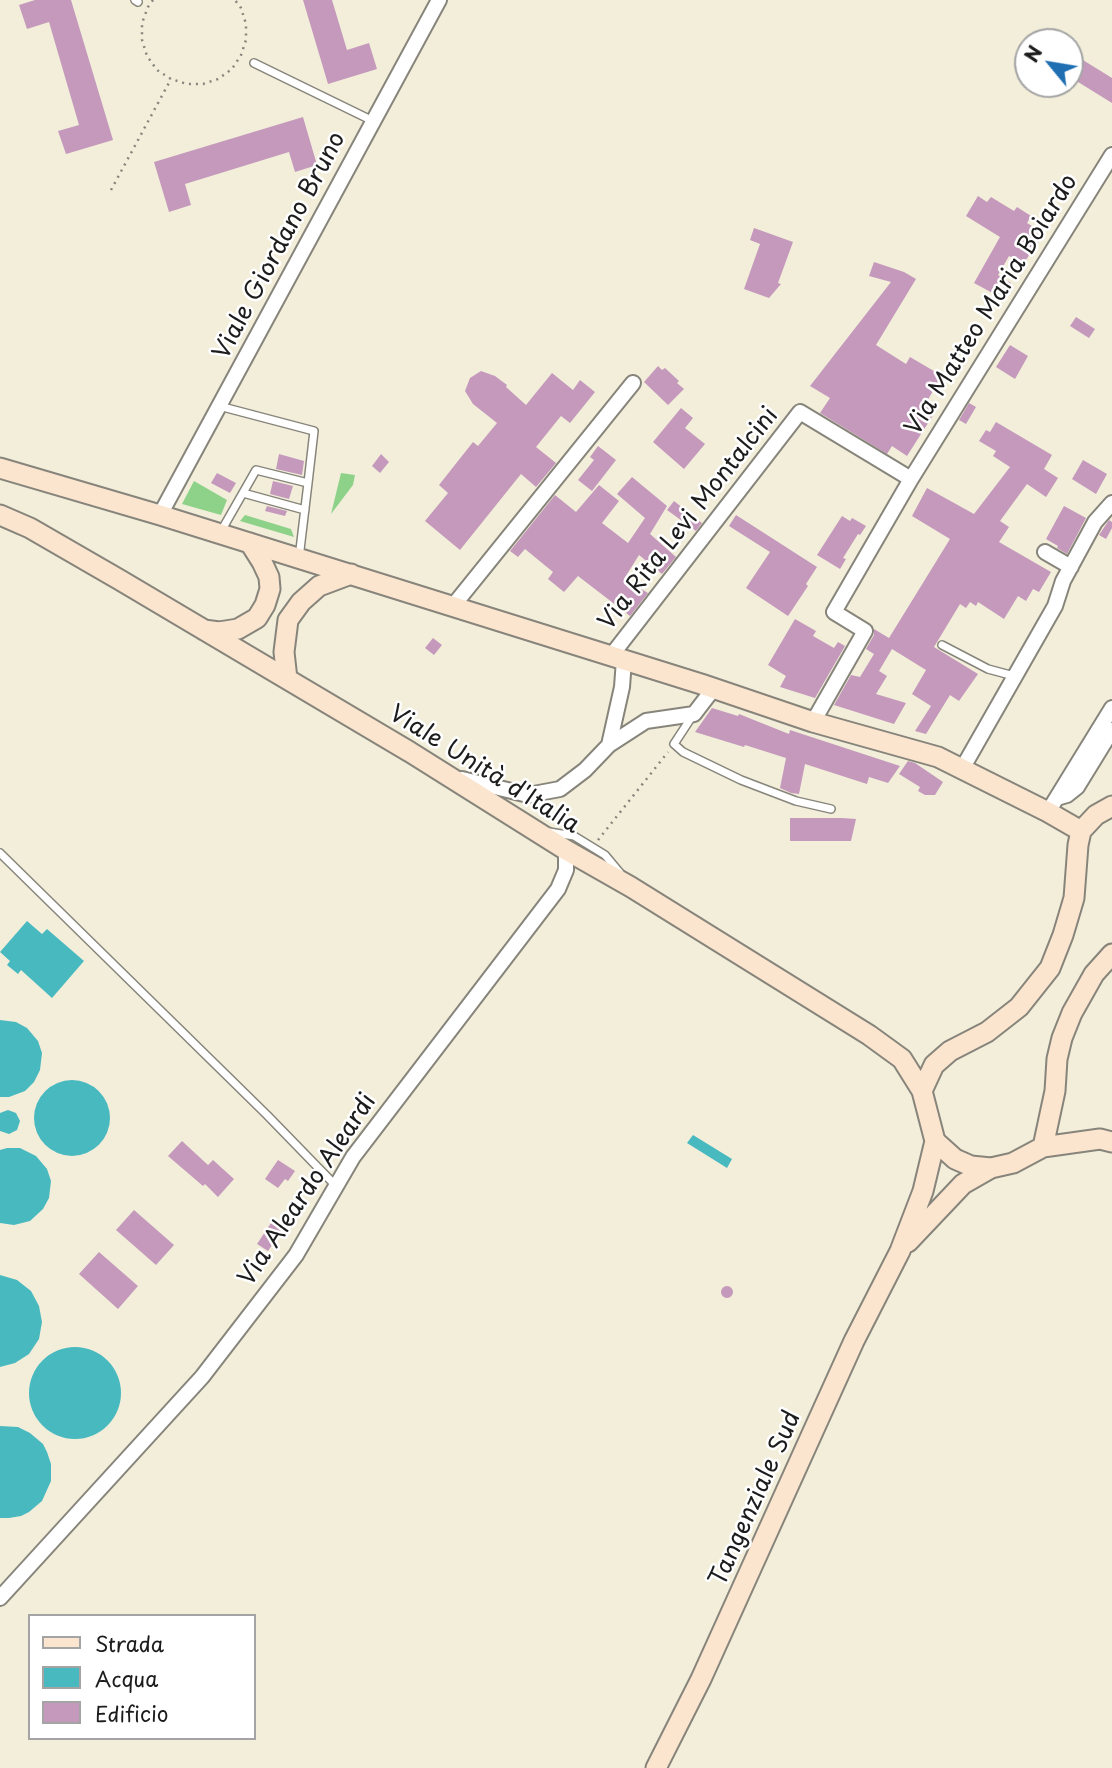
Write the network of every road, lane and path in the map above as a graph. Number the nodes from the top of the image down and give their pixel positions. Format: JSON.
{"nodes":[{"id":1,"x":153,"y":0,"type":"edge"},
{"id":2,"x":235,"y":0,"type":"edge"},
{"id":3,"x":439,"y":0,"type":"edge"},
{"id":4,"x":254,"y":63,"type":"dead end"},
{"id":5,"x":171,"y":79,"type":"junction"},
{"id":6,"x":373,"y":121,"type":"junction"},
{"id":7,"x":1112,"y":155,"type":"edge"},
{"id":8,"x":111,"y":190,"type":"dead end"},
{"id":9,"x":633,"y":383,"type":"dead end"},
{"id":10,"x":219,"y":406,"type":"junction"},
{"id":11,"x":0,"y":468,"type":"edge"},
{"id":12,"x":911,"y":479,"type":"junction"},
{"id":13,"x":308,"y":483,"type":"junction"},
{"id":14,"x":243,"y":493,"type":"junction"},
{"id":15,"x":1112,"y":503,"type":"edge"},
{"id":16,"x":305,"y":510,"type":"junction"},
{"id":17,"x":160,"y":514,"type":"junction"},
{"id":18,"x":0,"y":515,"type":"edge"},
{"id":19,"x":219,"y":533,"type":"junction"},
{"id":20,"x":250,"y":543,"type":"junction"},
{"id":21,"x":1045,"y":552,"type":"dead end"},
{"id":22,"x":299,"y":558,"type":"junction"},
{"id":23,"x":1071,"y":567,"type":"junction"},
{"id":24,"x":351,"y":574,"type":"junction"},
{"id":25,"x":453,"y":606,"type":"junction"},
{"id":26,"x":202,"y":630,"type":"junction"},
{"id":27,"x":942,"y":646,"type":"dead end"},
{"id":28,"x":618,"y":658,"type":"junction"},
{"id":29,"x":1014,"y":676,"type":"junction"},
{"id":30,"x":288,"y":679,"type":"junction"},
{"id":31,"x":714,"y":688,"type":"junction"},
{"id":32,"x":1112,"y":708,"type":"edge"},
{"id":33,"x":694,"y":714,"type":"junction"},
{"id":34,"x":813,"y":722,"type":"junction"},
{"id":35,"x":1112,"y":730,"type":"edge"},
{"id":36,"x":674,"y":744,"type":"junction"},
{"id":37,"x":609,"y":745,"type":"junction"},
{"id":38,"x":962,"y":769,"type":"junction"},
{"id":39,"x":447,"y":775,"type":"junction"},
{"id":40,"x":1052,"y":805,"type":"junction"},
{"id":41,"x":1112,"y":806,"type":"edge"},
{"id":42,"x":831,"y":809,"type":"dead end"},
{"id":43,"x":534,"y":830,"type":"junction"},
{"id":44,"x":1080,"y":831,"type":"junction"},
{"id":45,"x":593,"y":847,"type":"junction"},
{"id":46,"x":566,"y":850,"type":"junction"},
{"id":47,"x":0,"y":853,"type":"edge"},
{"id":48,"x":631,"y":887,"type":"junction"},
{"id":49,"x":1112,"y":954,"type":"edge"},
{"id":50,"x":922,"y":1091,"type":"junction"},
{"id":51,"x":934,"y":1142,"type":"junction"},
{"id":52,"x":1112,"y":1142,"type":"edge"},
{"id":53,"x":1043,"y":1147,"type":"junction"},
{"id":54,"x":991,"y":1168,"type":"junction"},
{"id":55,"x":337,"y":1187,"type":"junction"},
{"id":56,"x":900,"y":1251,"type":"junction"},
{"id":57,"x":0,"y":1598,"type":"edge"},
{"id":58,"x":656,"y":1768,"type":"edge"}],
"edges":[{"from":1,"to":5,"type":"path"},
{"from":2,"to":5,"type":"path"},
{"from":3,"to":6,"type":"street","name":"Viale Giordano Bruno"},
{"from":4,"to":6,"type":"lane"},
{"from":5,"to":8,"type":"path"},
{"from":6,"to":10,"type":"street","name":"Viale Giordano Bruno"},
{"from":7,"to":12,"type":"street","name":"Via Matteo Maria Boiardo"},
{"from":9,"to":25,"type":"street"},
{"from":10,"to":13,"type":"lane"},
{"from":10,"to":17,"type":"street","name":"Viale Giordano Bruno"},
{"from":11,"to":17,"type":"main road"},
{"from":12,"to":28,"type":"street","name":"Via Rita Levi Montalcini"},
{"from":12,"to":34,"type":"street","name":"Via Matteo Maria Boiardo"},
{"from":13,"to":14,"type":"lane"},
{"from":13,"to":16,"type":"lane"},
{"from":14,"to":16,"type":"lane"},
{"from":14,"to":19,"type":"lane"},
{"from":15,"to":23,"type":"street"},
{"from":16,"to":22,"type":"lane"},
{"from":17,"to":19,"type":"main road"},
{"from":18,"to":26,"type":"main road","name":"Viale Unità d'Italia"},
{"from":19,"to":20,"type":"main road"},
{"from":20,"to":22,"type":"main road"},
{"from":20,"to":26,"type":"main road"},
{"from":21,"to":23,"type":"street"},
{"from":22,"to":24,"type":"main road"},
{"from":23,"to":29,"type":"street"},
{"from":24,"to":25,"type":"main road"},
{"from":24,"to":30,"type":"main road"},
{"from":25,"to":28,"type":"main road"},
{"from":26,"to":30,"type":"main road","name":"Viale Unità d'Italia"},
{"from":27,"to":29,"type":"lane"},
{"from":28,"to":31,"type":"main road"},
{"from":28,"to":37,"type":"street"},
{"from":29,"to":38,"type":"street"},
{"from":30,"to":39,"type":"main road","name":"Viale Unità d'Italia"},
{"from":31,"to":33,"type":"street"},
{"from":31,"to":34,"type":"main road"},
{"from":32,"to":40,"type":"street"},
{"from":33,"to":36,"type":"lane"},
{"from":33,"to":37,"type":"street"},
{"from":34,"to":38,"type":"main road"},
{"from":35,"to":40,"type":"street"},
{"from":36,"to":42,"type":"lane"},
{"from":36,"to":45,"type":"path"},
{"from":37,"to":39,"type":"street"},
{"from":38,"to":40,"type":"main road"},
{"from":39,"to":43,"type":"main road","name":"Viale Unità d'Italia"},
{"from":40,"to":44,"type":"main road"},
{"from":41,"to":44,"type":"main road"},
{"from":43,"to":45,"type":"lane"},
{"from":43,"to":46,"type":"main road","name":"Viale Unità d'Italia"},
{"from":44,"to":50,"type":"main road"},
{"from":45,"to":48,"type":"lane"},
{"from":46,"to":48,"type":"main road","name":"Viale Unità d'Italia"},
{"from":46,"to":55,"type":"street","name":"Via Aleardo Aleardi"},
{"from":47,"to":55,"type":"lane"},
{"from":48,"to":50,"type":"main road","name":"Viale Unità d'Italia"},
{"from":49,"to":53,"type":"main road"},
{"from":50,"to":51,"type":"main road","name":"Viale Unità d'Italia"},
{"from":51,"to":54,"type":"main road"},
{"from":51,"to":56,"type":"main road","name":"Tangenziale Sud"},
{"from":52,"to":53,"type":"main road"},
{"from":53,"to":54,"type":"main road"},
{"from":54,"to":56,"type":"main road","name":"Tangenziale Sud"},
{"from":55,"to":57,"type":"street","name":"Via Aleardo Aleardi"},
{"from":56,"to":58,"type":"main road","name":"Tangenziale Sud"}]}
